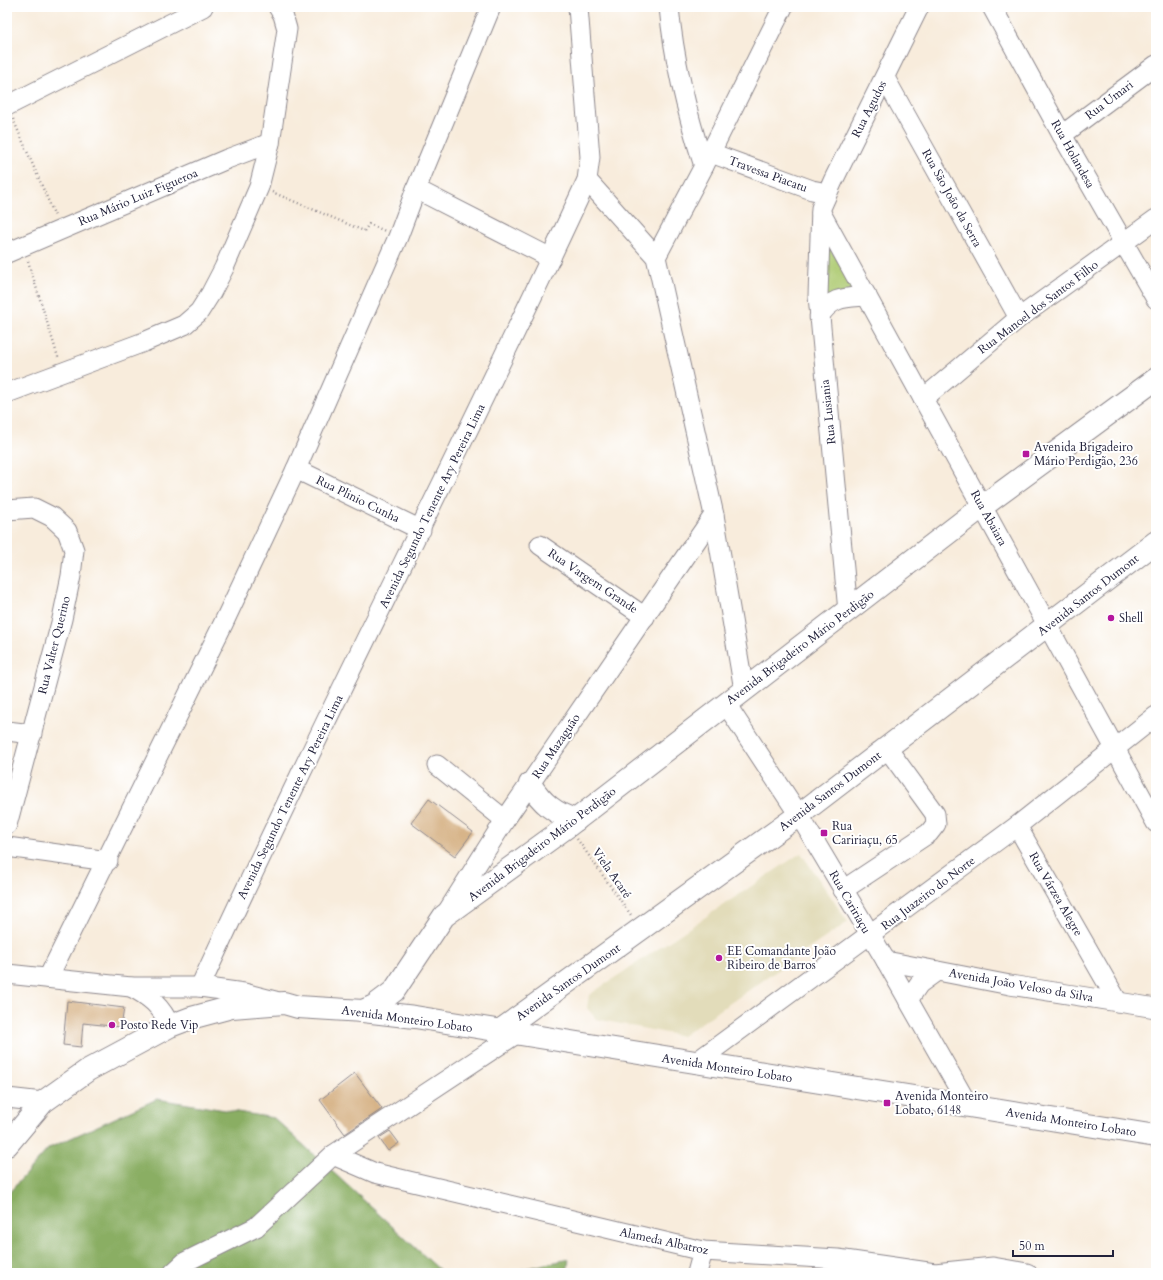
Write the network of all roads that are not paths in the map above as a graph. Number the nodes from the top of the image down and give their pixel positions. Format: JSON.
{"nodes":[{"id":1,"x":203,"y":7,"type":"edge"},
{"id":2,"x":278,"y":7,"type":"edge"},
{"id":3,"x":578,"y":7,"type":"edge"},
{"id":4,"x":669,"y":7,"type":"edge"},
{"id":5,"x":783,"y":7,"type":"edge"},
{"id":6,"x":919,"y":7,"type":"edge"},
{"id":7,"x":992,"y":7,"type":"edge"},
{"id":8,"x":486,"y":9,"type":"edge"},
{"id":9,"x":1156,"y":65,"type":"edge"},
{"id":10,"x":885,"y":78,"type":"junction"},
{"id":11,"x":7,"y":106,"type":"edge"},
{"id":12,"x":1062,"y":135,"type":"junction"},
{"id":13,"x":270,"y":143,"type":"junction"},
{"id":14,"x":707,"y":160,"type":"junction"},
{"id":15,"x":587,"y":180,"type":"junction"},
{"id":16,"x":416,"y":189,"type":"junction"},
{"id":17,"x":827,"y":193,"type":"junction"},
{"id":18,"x":821,"y":213,"type":"junction"},
{"id":19,"x":1156,"y":219,"type":"edge"},
{"id":20,"x":1124,"y":243,"type":"junction"},
{"id":21,"x":15,"y":249,"type":"edge"},
{"id":22,"x":656,"y":257,"type":"junction"},
{"id":23,"x":551,"y":258,"type":"junction"},
{"id":24,"x":867,"y":296,"type":"junction"},
{"id":25,"x":1156,"y":299,"type":"edge"},
{"id":26,"x":819,"y":317,"type":"junction"},
{"id":27,"x":1019,"y":318,"type":"junction"},
{"id":28,"x":1156,"y":379,"type":"edge"},
{"id":29,"x":7,"y":392,"type":"edge"},
{"id":30,"x":923,"y":399,"type":"junction"},
{"id":31,"x":296,"y":469,"type":"junction"},
{"id":32,"x":983,"y":506,"type":"junction"},
{"id":33,"x":7,"y":510,"type":"edge"},
{"id":34,"x":714,"y":515,"type":"junction"},
{"id":35,"x":421,"y":530,"type":"junction"},
{"id":36,"x":1156,"y":542,"type":"edge"},
{"id":37,"x":540,"y":546,"type":"dead end"},
{"id":38,"x":848,"y":611,"type":"junction"},
{"id":39,"x":645,"y":617,"type":"junction"},
{"id":40,"x":1048,"y":626,"type":"junction"},
{"id":41,"x":744,"y":690,"type":"junction"},
{"id":42,"x":726,"y":704,"type":"junction"},
{"id":43,"x":1156,"y":716,"type":"edge"},
{"id":44,"x":7,"y":731,"type":"edge"},
{"id":45,"x":32,"y":734,"type":"junction"},
{"id":46,"x":887,"y":748,"type":"junction"},
{"id":47,"x":1114,"y":748,"type":"junction"},
{"id":48,"x":437,"y":765,"type":"dead end"},
{"id":49,"x":530,"y":784,"type":"junction"},
{"id":50,"x":799,"y":815,"type":"junction"},
{"id":51,"x":505,"y":820,"type":"junction"},
{"id":52,"x":572,"y":823,"type":"junction"},
{"id":53,"x":1156,"y":823,"type":"edge"},
{"id":54,"x":7,"y":825,"type":"edge"},
{"id":55,"x":1017,"y":826,"type":"junction"},
{"id":56,"x":7,"y":847,"type":"edge"},
{"id":57,"x":108,"y":861,"type":"junction"},
{"id":58,"x":843,"y":890,"type":"junction"},
{"id":59,"x":444,"y":916,"type":"junction"},
{"id":60,"x":870,"y":936,"type":"junction"},
{"id":61,"x":886,"y":961,"type":"junction"},
{"id":62,"x":1096,"y":963,"type":"junction"},
{"id":63,"x":937,"y":971,"type":"junction"},
{"id":64,"x":7,"y":974,"type":"edge"},
{"id":65,"x":48,"y":978,"type":"junction"},
{"id":66,"x":402,"y":980,"type":"junction"},
{"id":67,"x":131,"y":987,"type":"junction"},
{"id":68,"x":200,"y":987,"type":"junction"},
{"id":69,"x":1084,"y":996,"type":"junction"},
{"id":70,"x":908,"y":1000,"type":"junction"},
{"id":71,"x":1118,"y":1002,"type":"junction"},
{"id":72,"x":291,"y":1005,"type":"junction"},
{"id":73,"x":1156,"y":1008,"type":"edge"},
{"id":74,"x":363,"y":1011,"type":"junction"},
{"id":75,"x":415,"y":1017,"type":"junction"},
{"id":76,"x":170,"y":1026,"type":"junction"},
{"id":77,"x":507,"y":1033,"type":"junction"},
{"id":78,"x":695,"y":1063,"type":"junction"},
{"id":79,"x":7,"y":1098,"type":"edge"},
{"id":80,"x":43,"y":1102,"type":"junction"},
{"id":81,"x":968,"y":1105,"type":"junction"},
{"id":82,"x":1156,"y":1136,"type":"edge"},
{"id":83,"x":7,"y":1145,"type":"edge"},
{"id":84,"x":333,"y":1155,"type":"junction"},
{"id":85,"x":703,"y":1251,"type":"junction"},
{"id":86,"x":838,"y":1266,"type":"edge"},
{"id":87,"x":173,"y":1273,"type":"edge"},
{"id":88,"x":696,"y":1273,"type":"edge"},
{"id":89,"x":1027,"y":1273,"type":"edge"}],
"edges":[{"from":1,"to":11,"type":"street"},
{"from":2,"to":13,"type":"street"},
{"from":3,"to":15,"type":"street","name":"Avenida Segundo Tenente Ary Pereira Lima"},
{"from":4,"to":14,"type":"street"},
{"from":5,"to":14,"type":"street"},
{"from":6,"to":10,"type":"street","name":"Rua Agudos"},
{"from":7,"to":12,"type":"street","name":"Rua Holandesa"},
{"from":8,"to":16,"type":"street"},
{"from":9,"to":12,"type":"street","name":"Rua Umari"},
{"from":10,"to":17,"type":"street","name":"Rua Agudos"},
{"from":10,"to":27,"type":"street","name":"Rua São João da Serra"},
{"from":12,"to":20,"type":"street","name":"Rua Holandesa"},
{"from":13,"to":21,"type":"street","name":"Rua Mário Luiz Figueroa"},
{"from":13,"to":29,"type":"street"},
{"from":14,"to":17,"type":"street","name":"Travessa Piacatu"},
{"from":14,"to":22,"type":"street"},
{"from":15,"to":22,"type":"street"},
{"from":15,"to":23,"type":"street","name":"Avenida Segundo Tenente Ary Pereira Lima"},
{"from":16,"to":23,"type":"street"},
{"from":16,"to":31,"type":"street"},
{"from":17,"to":18,"type":"street","name":"Rua Agudos"},
{"from":18,"to":24,"type":"street","name":"Rua Abaiara"},
{"from":18,"to":26,"type":"street","name":"Rua Lusiania"},
{"from":19,"to":20,"type":"street","name":"Rua Manoel dos Santos Filho"},
{"from":20,"to":25,"type":"street","name":"Rua Holandesa"},
{"from":20,"to":27,"type":"street","name":"Rua Manoel dos Santos Filho"},
{"from":22,"to":34,"type":"street"},
{"from":23,"to":35,"type":"street","name":"Avenida Segundo Tenente Ary Pereira Lima"},
{"from":24,"to":26,"type":"street"},
{"from":24,"to":30,"type":"street","name":"Rua Abaiara"},
{"from":26,"to":38,"type":"street","name":"Rua Lusiania"},
{"from":27,"to":30,"type":"street","name":"Rua Manoel dos Santos Filho"},
{"from":28,"to":32,"type":"main road","name":"Avenida Brigadeiro Mário Perdigão"},
{"from":30,"to":32,"type":"street","name":"Rua Abaiara"},
{"from":31,"to":35,"type":"street","name":"Rua Plinio Cunha"},
{"from":31,"to":57,"type":"street"},
{"from":32,"to":38,"type":"main road","name":"Avenida Brigadeiro Mário Perdigão"},
{"from":32,"to":40,"type":"street","name":"Rua Abaiara"},
{"from":33,"to":45,"type":"street","name":"Rua Valter Querino"},
{"from":34,"to":39,"type":"street","name":"Rua Mazaguão"},
{"from":34,"to":41,"type":"street"},
{"from":35,"to":68,"type":"street","name":"Avenida Segundo Tenente Ary Pereira Lima"},
{"from":36,"to":40,"type":"main road","name":"Avenida Santos Dumont"},
{"from":37,"to":39,"type":"street","name":"Rua Vargem Grande"},
{"from":38,"to":41,"type":"main road","name":"Avenida Brigadeiro Mário Perdigão"},
{"from":39,"to":49,"type":"street","name":"Rua Mazaguão"},
{"from":40,"to":46,"type":"main road","name":"Avenida Santos Dumont"},
{"from":40,"to":47,"type":"street","name":"Rua Abaiara"},
{"from":41,"to":42,"type":"main road","name":"Avenida Brigadeiro Mário Perdigão"},
{"from":42,"to":50,"type":"street","name":"Rua Caririaçu"},
{"from":42,"to":52,"type":"main road","name":"Avenida Brigadeiro Mário Perdigão"},
{"from":43,"to":47,"type":"street","name":"Rua Juazeiro do Norte"},
{"from":44,"to":45,"type":"street"},
{"from":45,"to":54,"type":"street","name":"Rua Valter Querino"},
{"from":46,"to":50,"type":"main road","name":"Avenida Santos Dumont"},
{"from":46,"to":58,"type":"street"},
{"from":47,"to":53,"type":"street","name":"Rua Abaiara"},
{"from":47,"to":55,"type":"street","name":"Rua Juazeiro do Norte"},
{"from":48,"to":51,"type":"street"},
{"from":49,"to":51,"type":"street","name":"Rua Mazaguão"},
{"from":49,"to":52,"type":"main road"},
{"from":50,"to":58,"type":"street","name":"Rua Caririaçu"},
{"from":50,"to":77,"type":"main road","name":"Avenida Santos Dumont"},
{"from":51,"to":59,"type":"street","name":"Rua Mazaguão"},
{"from":52,"to":59,"type":"main road","name":"Avenida Brigadeiro Mário Perdigão"},
{"from":55,"to":60,"type":"street","name":"Rua Juazeiro do Norte"},
{"from":55,"to":62,"type":"street","name":"Rua Várzea Alegre"},
{"from":56,"to":57,"type":"street"},
{"from":57,"to":65,"type":"street"},
{"from":58,"to":60,"type":"street","name":"Rua Caririaçu"},
{"from":59,"to":66,"type":"main road","name":"Rua Mazaguão"},
{"from":60,"to":61,"type":"street","name":"Rua Caririaçu"},
{"from":60,"to":78,"type":"street","name":"Rua Juazeiro do Norte"},
{"from":61,"to":63,"type":"street","name":"Avenida João Veloso da Silva"},
{"from":61,"to":70,"type":"street","name":"Rua Caririaçu"},
{"from":62,"to":69,"type":"street"},
{"from":62,"to":71,"type":"street","name":"Rua Várzea Alegre"},
{"from":63,"to":69,"type":"street","name":"Avenida João Veloso da Silva"},
{"from":63,"to":70,"type":"street"},
{"from":64,"to":65,"type":"street"},
{"from":65,"to":67,"type":"street"},
{"from":66,"to":74,"type":"main road","name":"Rua Mazaguão"},
{"from":66,"to":75,"type":"main road"},
{"from":67,"to":68,"type":"street"},
{"from":67,"to":76,"type":"street"},
{"from":68,"to":72,"type":"street"},
{"from":69,"to":71,"type":"street","name":"Avenida João Veloso da Silva"},
{"from":70,"to":81,"type":"street","name":"Rua Caririaçu"},
{"from":71,"to":73,"type":"street","name":"Avenida João Veloso da Silva"},
{"from":72,"to":74,"type":"main road","name":"Avenida Monteiro Lobato"},
{"from":72,"to":76,"type":"main road","name":"Avenida Monteiro Lobato"},
{"from":74,"to":75,"type":"main road","name":"Avenida Monteiro Lobato"},
{"from":75,"to":77,"type":"main road","name":"Avenida Monteiro Lobato"},
{"from":76,"to":80,"type":"main road","name":"Avenida Monteiro Lobato"},
{"from":77,"to":78,"type":"main road","name":"Avenida Monteiro Lobato"},
{"from":77,"to":84,"type":"street"},
{"from":78,"to":81,"type":"main road","name":"Avenida Monteiro Lobato"},
{"from":79,"to":80,"type":"street"},
{"from":80,"to":83,"type":"main road","name":"Avenida Monteiro Lobato"},
{"from":81,"to":82,"type":"main road","name":"Avenida Monteiro Lobato"},
{"from":84,"to":85,"type":"street","name":"Alameda Albatroz"},
{"from":84,"to":87,"type":"street"},
{"from":85,"to":86,"type":"street","name":"Alameda Albatroz"},
{"from":85,"to":88,"type":"street"},
{"from":86,"to":89,"type":"street","name":"Alameda Albatroz"}]}
